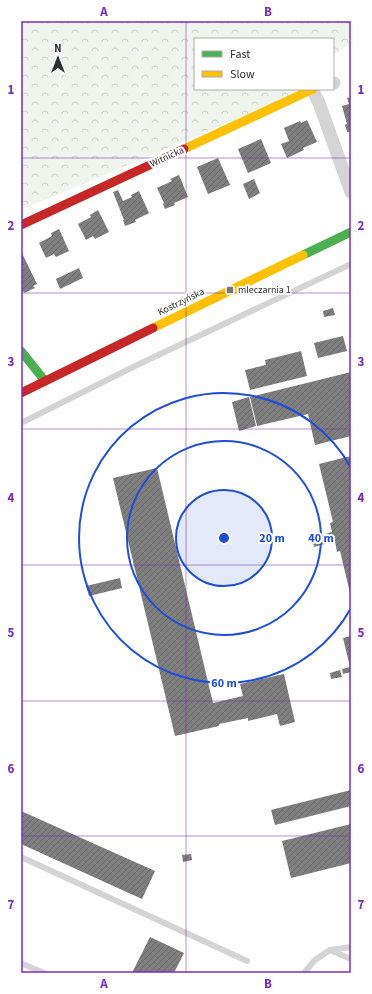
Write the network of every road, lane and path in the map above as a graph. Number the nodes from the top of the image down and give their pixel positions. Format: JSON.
{"nodes":[{"id":1,"x":311,"y":90,"type":"edge"},
{"id":2,"x":313,"y":90,"type":"edge"},
{"id":3,"x":351,"y":192,"type":"edge"},
{"id":4,"x":21,"y":225,"type":"edge"},
{"id":5,"x":351,"y":232,"type":"edge"},
{"id":6,"x":351,"y":264,"type":"edge"},
{"id":7,"x":21,"y":351,"type":"edge"},
{"id":8,"x":45,"y":381,"type":"junction"},
{"id":9,"x":21,"y":392,"type":"edge"},
{"id":10,"x":21,"y":423,"type":"edge"},
{"id":11,"x":21,"y":857,"type":"edge"},
{"id":12,"x":351,"y":947,"type":"edge"},
{"id":13,"x":330,"y":950,"type":"junction"},
{"id":14,"x":351,"y":959,"type":"edge"},
{"id":15,"x":247,"y":961,"type":"dead end"},
{"id":16,"x":21,"y":962,"type":"edge"},
{"id":17,"x":44,"y":973,"type":"edge"},
{"id":18,"x":304,"y":973,"type":"edge"}],
"edges":[{"from":1,"to":4,"type":"main road","name":"Witnicka"},
{"from":2,"to":3,"type":"street"},
{"from":5,"to":8,"type":"main road","name":"Kostrzyńska"},
{"from":6,"to":10,"type":"lane"},
{"from":7,"to":8,"type":"main road"},
{"from":8,"to":9,"type":"main road","name":"Kostrzyńska"},
{"from":11,"to":15,"type":"lane"},
{"from":12,"to":13,"type":"lane"},
{"from":13,"to":14,"type":"lane"},
{"from":13,"to":18,"type":"lane"},
{"from":16,"to":17,"type":"lane"}]}
